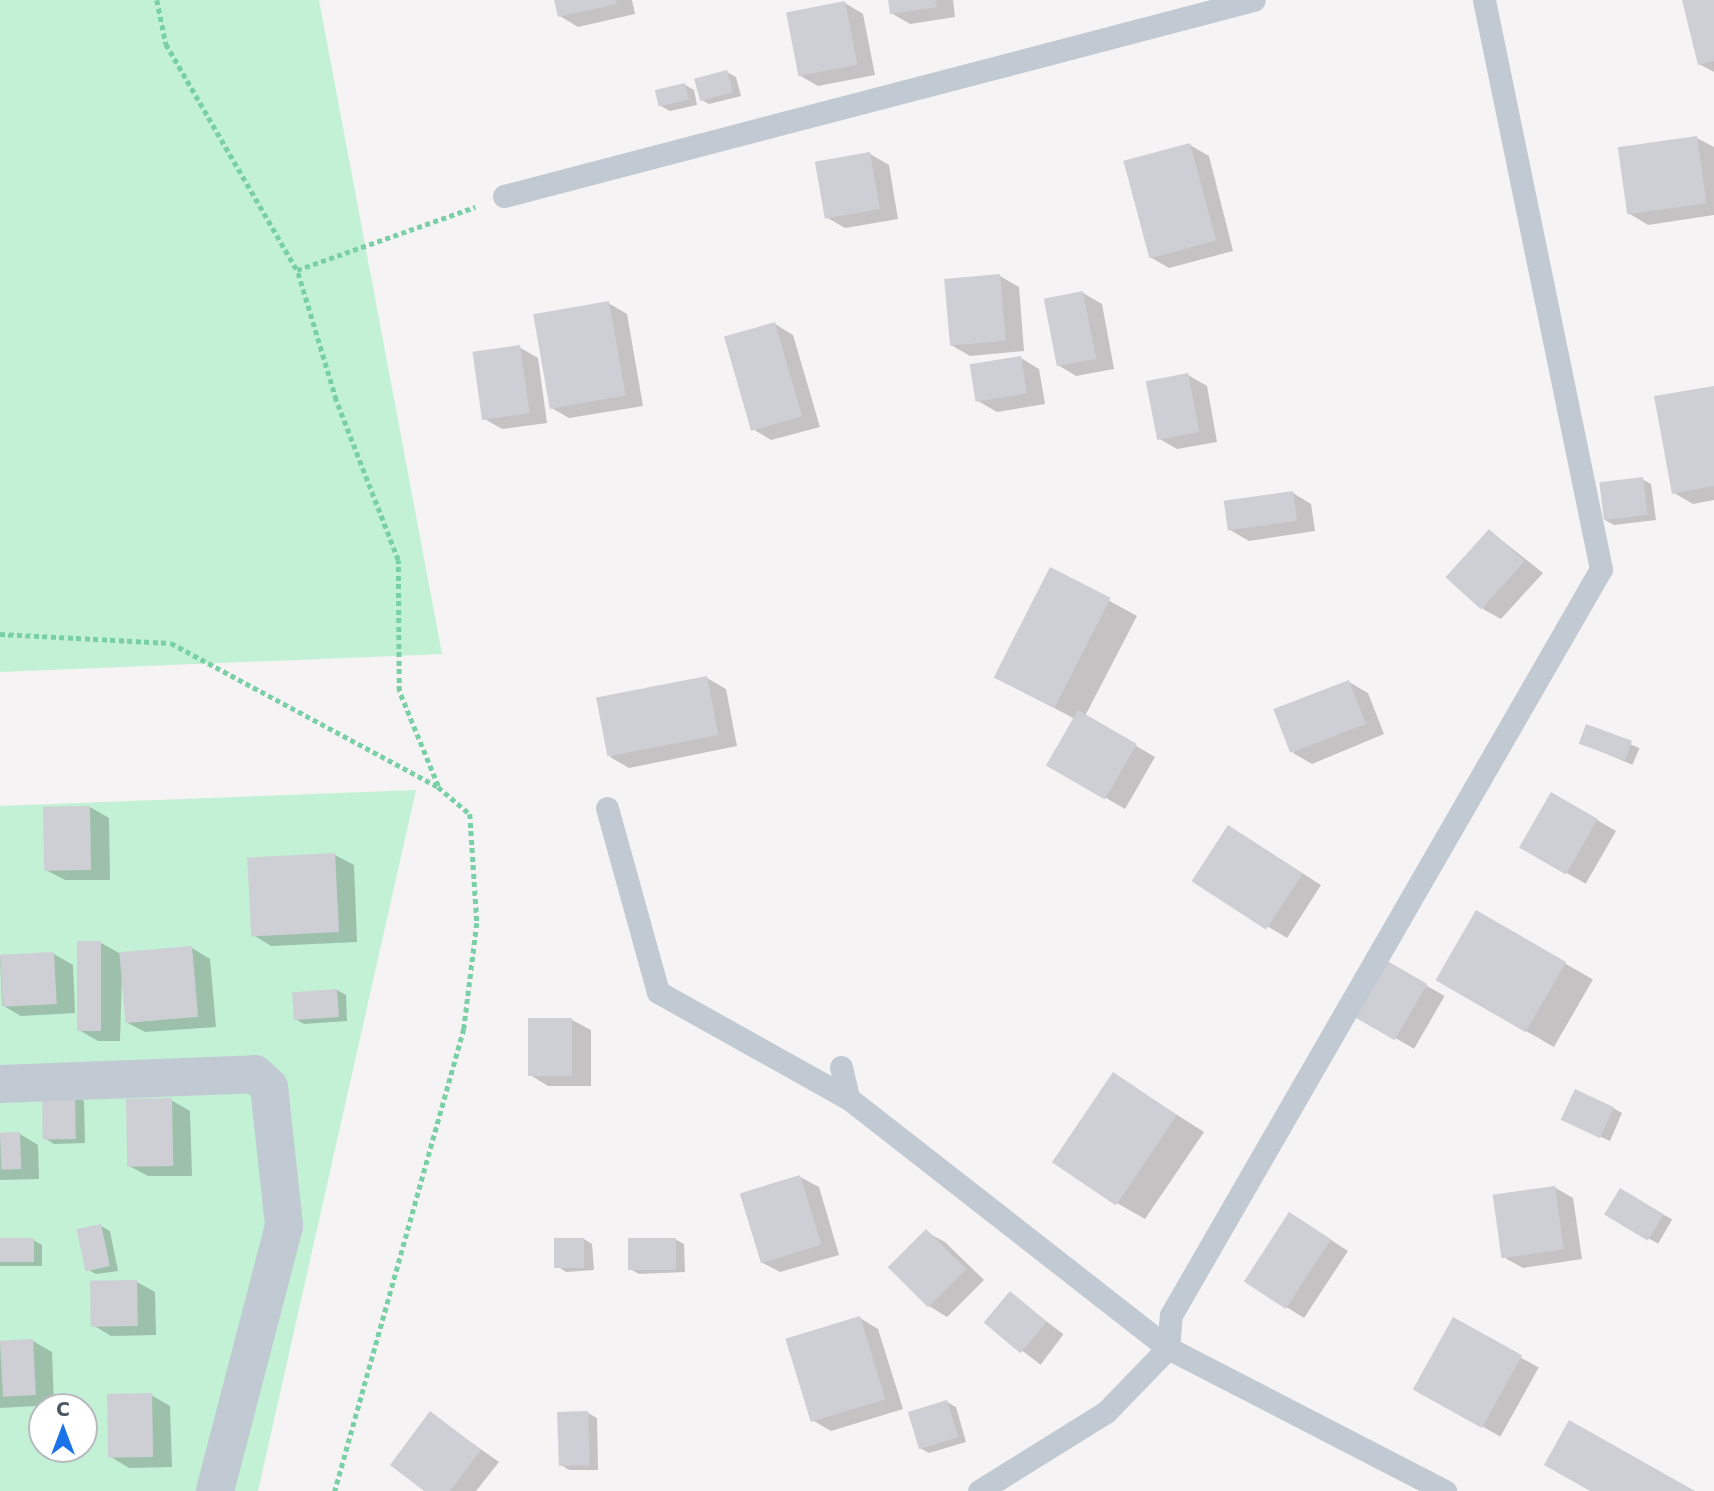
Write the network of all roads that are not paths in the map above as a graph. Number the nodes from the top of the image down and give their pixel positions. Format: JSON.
{"nodes":[{"id":1,"x":1254,"y":0,"type":"edge"},
{"id":2,"x":1484,"y":0,"type":"edge"},
{"id":3,"x":504,"y":196,"type":"road end"},
{"id":4,"x":607,"y":808,"type":"dead end"},
{"id":5,"x":841,"y":1067,"type":"dead end"},
{"id":6,"x":0,"y":1084,"type":"edge"},
{"id":7,"x":848,"y":1098,"type":"junction"},
{"id":8,"x":1168,"y":1348,"type":"junction"},
{"id":9,"x":215,"y":1491,"type":"edge"},
{"id":10,"x":979,"y":1491,"type":"edge"},
{"id":11,"x":1445,"y":1491,"type":"edge"}],
"edges":[{"from":1,"to":3,"type":"lane"},
{"from":2,"to":8,"type":"lane"},
{"from":4,"to":7,"type":"lane"},
{"from":5,"to":7,"type":"lane"},
{"from":6,"to":9,"type":"street"},
{"from":7,"to":8,"type":"lane"},
{"from":8,"to":10,"type":"lane"},
{"from":8,"to":11,"type":"lane"}]}
